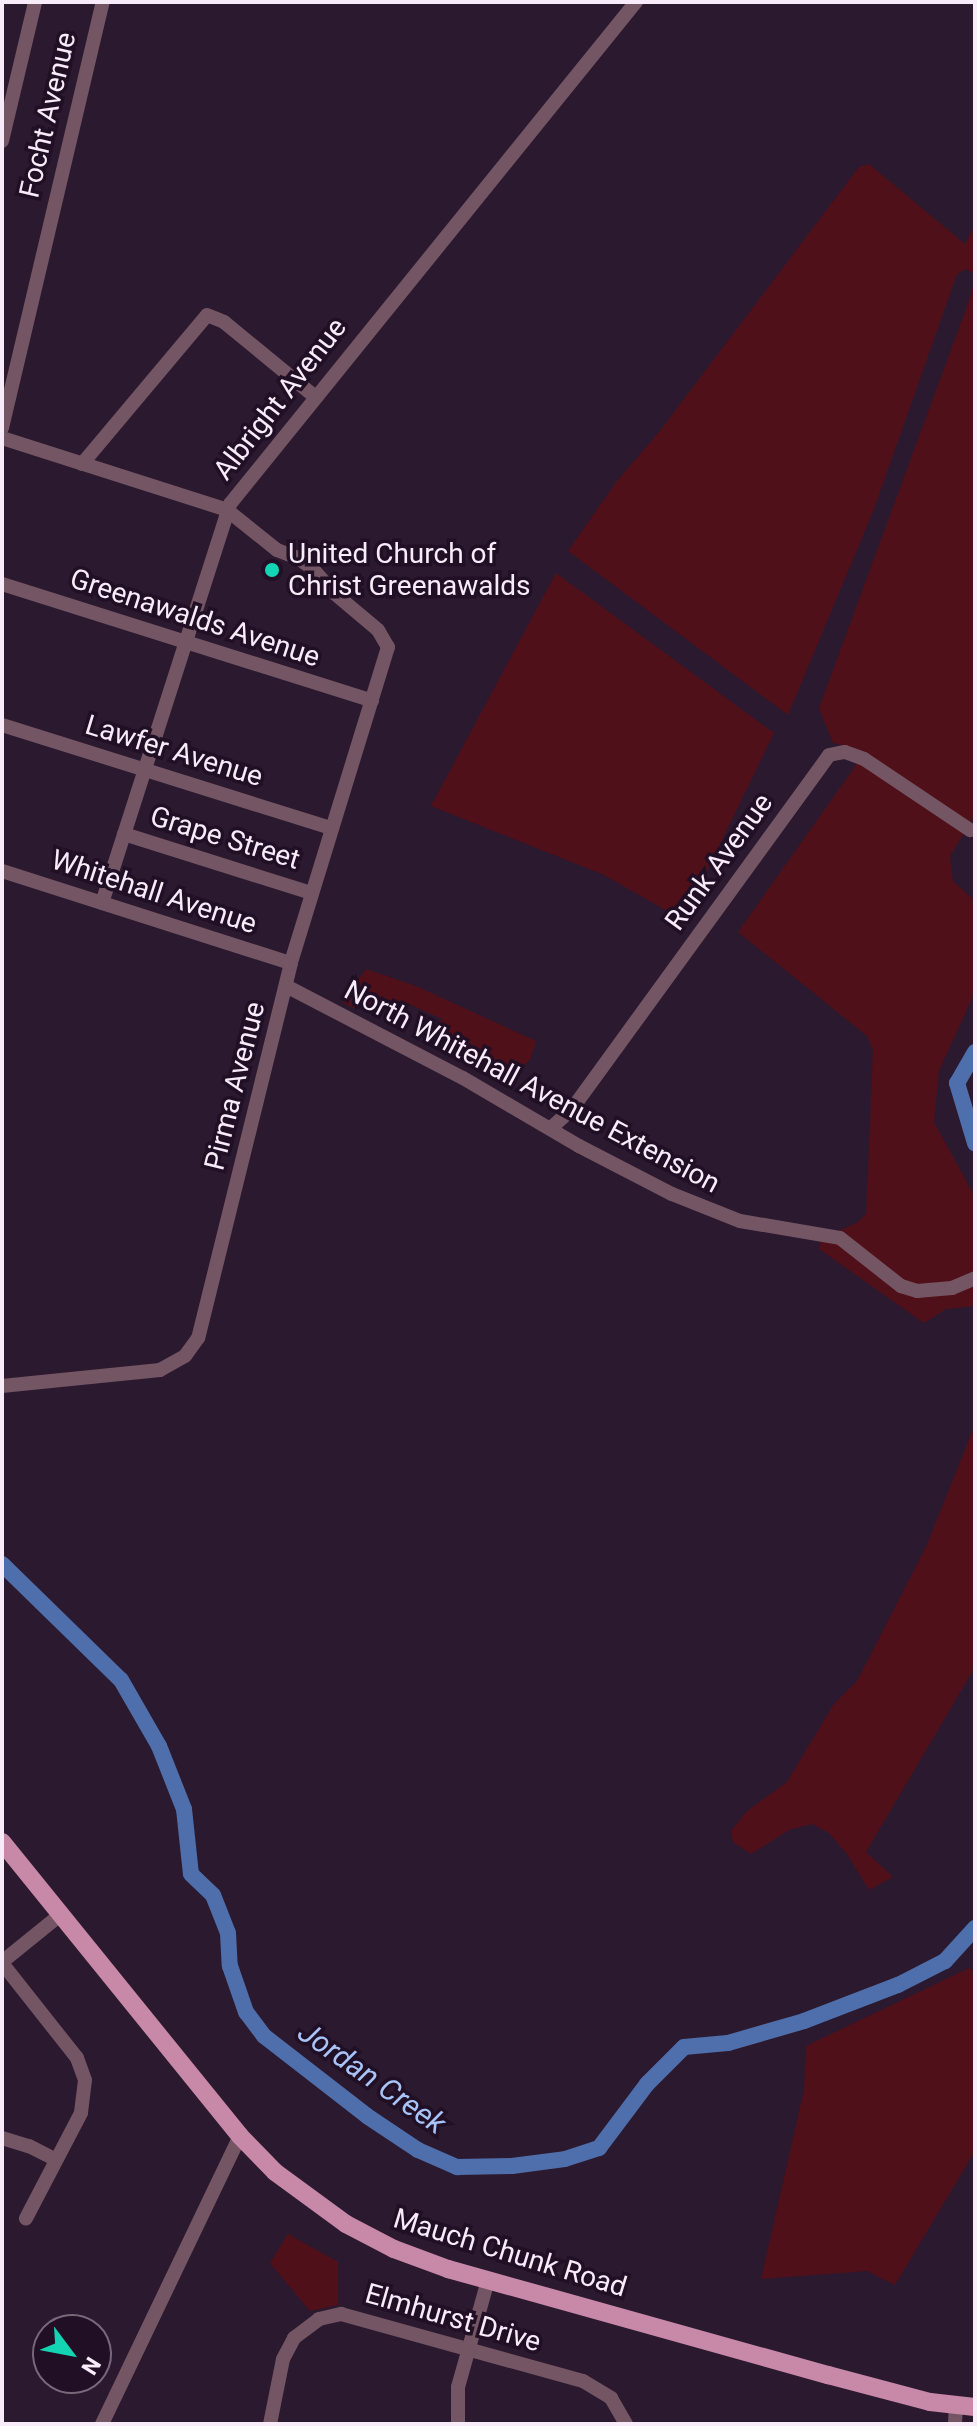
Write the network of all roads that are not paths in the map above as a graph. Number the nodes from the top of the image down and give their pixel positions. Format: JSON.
{"nodes":[{"id":1,"x":35,"y":2,"type":"edge"},
{"id":2,"x":103,"y":2,"type":"edge"},
{"id":3,"x":636,"y":2,"type":"edge"},
{"id":4,"x":8,"y":86,"type":"edge"},
{"id":5,"x":2,"y":141,"type":"edge"},
{"id":6,"x":314,"y":396,"type":"junction"},
{"id":7,"x":2,"y":428,"type":"edge"},
{"id":8,"x":2,"y":438,"type":"edge"},
{"id":9,"x":82,"y":464,"type":"junction"},
{"id":10,"x":227,"y":510,"type":"junction"},
{"id":11,"x":2,"y":584,"type":"edge"},
{"id":12,"x":186,"y":641,"type":"junction"},
{"id":13,"x":372,"y":701,"type":"junction"},
{"id":14,"x":2,"y":725,"type":"edge"},
{"id":15,"x":144,"y":769,"type":"junction"},
{"id":16,"x":331,"y":828,"type":"junction"},
{"id":17,"x":970,"y":830,"type":"dead end"},
{"id":18,"x":124,"y":834,"type":"junction"},
{"id":19,"x":2,"y":871,"type":"edge"},
{"id":20,"x":311,"y":893,"type":"junction"},
{"id":21,"x":102,"y":903,"type":"junction"},
{"id":22,"x":291,"y":963,"type":"junction"},
{"id":23,"x":286,"y":986,"type":"junction"},
{"id":24,"x":551,"y":1128,"type":"junction"},
{"id":25,"x":975,"y":1278,"type":"edge"},
{"id":26,"x":2,"y":1386,"type":"edge"},
{"id":27,"x":2,"y":1842,"type":"edge"},
{"id":28,"x":60,"y":1915,"type":"junction"},
{"id":29,"x":2,"y":1962,"type":"edge"},
{"id":30,"x":240,"y":2136,"type":"junction"},
{"id":31,"x":2,"y":2138,"type":"edge"},
{"id":32,"x":56,"y":2160,"type":"junction"},
{"id":33,"x":26,"y":2218,"type":"dead end"},
{"id":34,"x":488,"y":2280,"type":"junction"},
{"id":35,"x":469,"y":2349,"type":"junction"},
{"id":36,"x":975,"y":2407,"type":"edge"},
{"id":37,"x":955,"y":2415,"type":"edge"},
{"id":38,"x":102,"y":2424,"type":"edge"},
{"id":39,"x":270,"y":2424,"type":"edge"},
{"id":40,"x":458,"y":2424,"type":"edge"},
{"id":41,"x":626,"y":2424,"type":"edge"}],
"edges":[{"from":1,"to":4,"type":"street"},
{"from":2,"to":7,"type":"street","name":"Focht Avenue"},
{"from":3,"to":6,"type":"street","name":"Albright Avenue"},
{"from":4,"to":5,"type":"street"},
{"from":6,"to":9,"type":"street"},
{"from":6,"to":10,"type":"street","name":"Albright Avenue"},
{"from":8,"to":9,"type":"street"},
{"from":9,"to":10,"type":"street"},
{"from":10,"to":12,"type":"street","name":"Albright Avenue"},
{"from":10,"to":13,"type":"street","name":"Pirma Avenue"},
{"from":11,"to":12,"type":"street","name":"Greenawalds Avenue"},
{"from":12,"to":13,"type":"street","name":"Greenawalds Avenue"},
{"from":12,"to":15,"type":"street","name":"Albright Avenue"},
{"from":13,"to":16,"type":"street","name":"Pirma Avenue"},
{"from":14,"to":15,"type":"street","name":"Lawfer Avenue"},
{"from":15,"to":16,"type":"street","name":"Lawfer Avenue"},
{"from":15,"to":18,"type":"street","name":"Albright Avenue"},
{"from":16,"to":20,"type":"street","name":"Pirma Avenue"},
{"from":17,"to":24,"type":"street","name":"Runk Avenue"},
{"from":18,"to":20,"type":"street","name":"Grape Street"},
{"from":18,"to":21,"type":"street","name":"Albright Avenue"},
{"from":19,"to":21,"type":"street","name":"Whitehall Avenue"},
{"from":20,"to":22,"type":"street","name":"Pirma Avenue"},
{"from":21,"to":22,"type":"street","name":"Whitehall Avenue"},
{"from":22,"to":23,"type":"street","name":"Pirma Avenue"},
{"from":23,"to":24,"type":"street","name":"North Whitehall Avenue Extension"},
{"from":23,"to":26,"type":"street","name":"Pirma Avenue"},
{"from":24,"to":25,"type":"street","name":"North Whitehall Avenue Extension"},
{"from":27,"to":28,"type":"main road","name":"Mauch Chunk Road"},
{"from":28,"to":29,"type":"street"},
{"from":28,"to":30,"type":"main road","name":"Mauch Chunk Road"},
{"from":29,"to":32,"type":"street"},
{"from":30,"to":34,"type":"main road","name":"Mauch Chunk Road"},
{"from":30,"to":38,"type":"street"},
{"from":31,"to":32,"type":"street"},
{"from":32,"to":33,"type":"street"},
{"from":34,"to":35,"type":"street"},
{"from":34,"to":37,"type":"main road","name":"Mauch Chunk Road"},
{"from":35,"to":39,"type":"street","name":"Elmhurst Drive"},
{"from":35,"to":40,"type":"street"},
{"from":35,"to":41,"type":"street","name":"Elmhurst Drive"},
{"from":36,"to":37,"type":"main road","name":"Mauch Chunk Road"}]}
